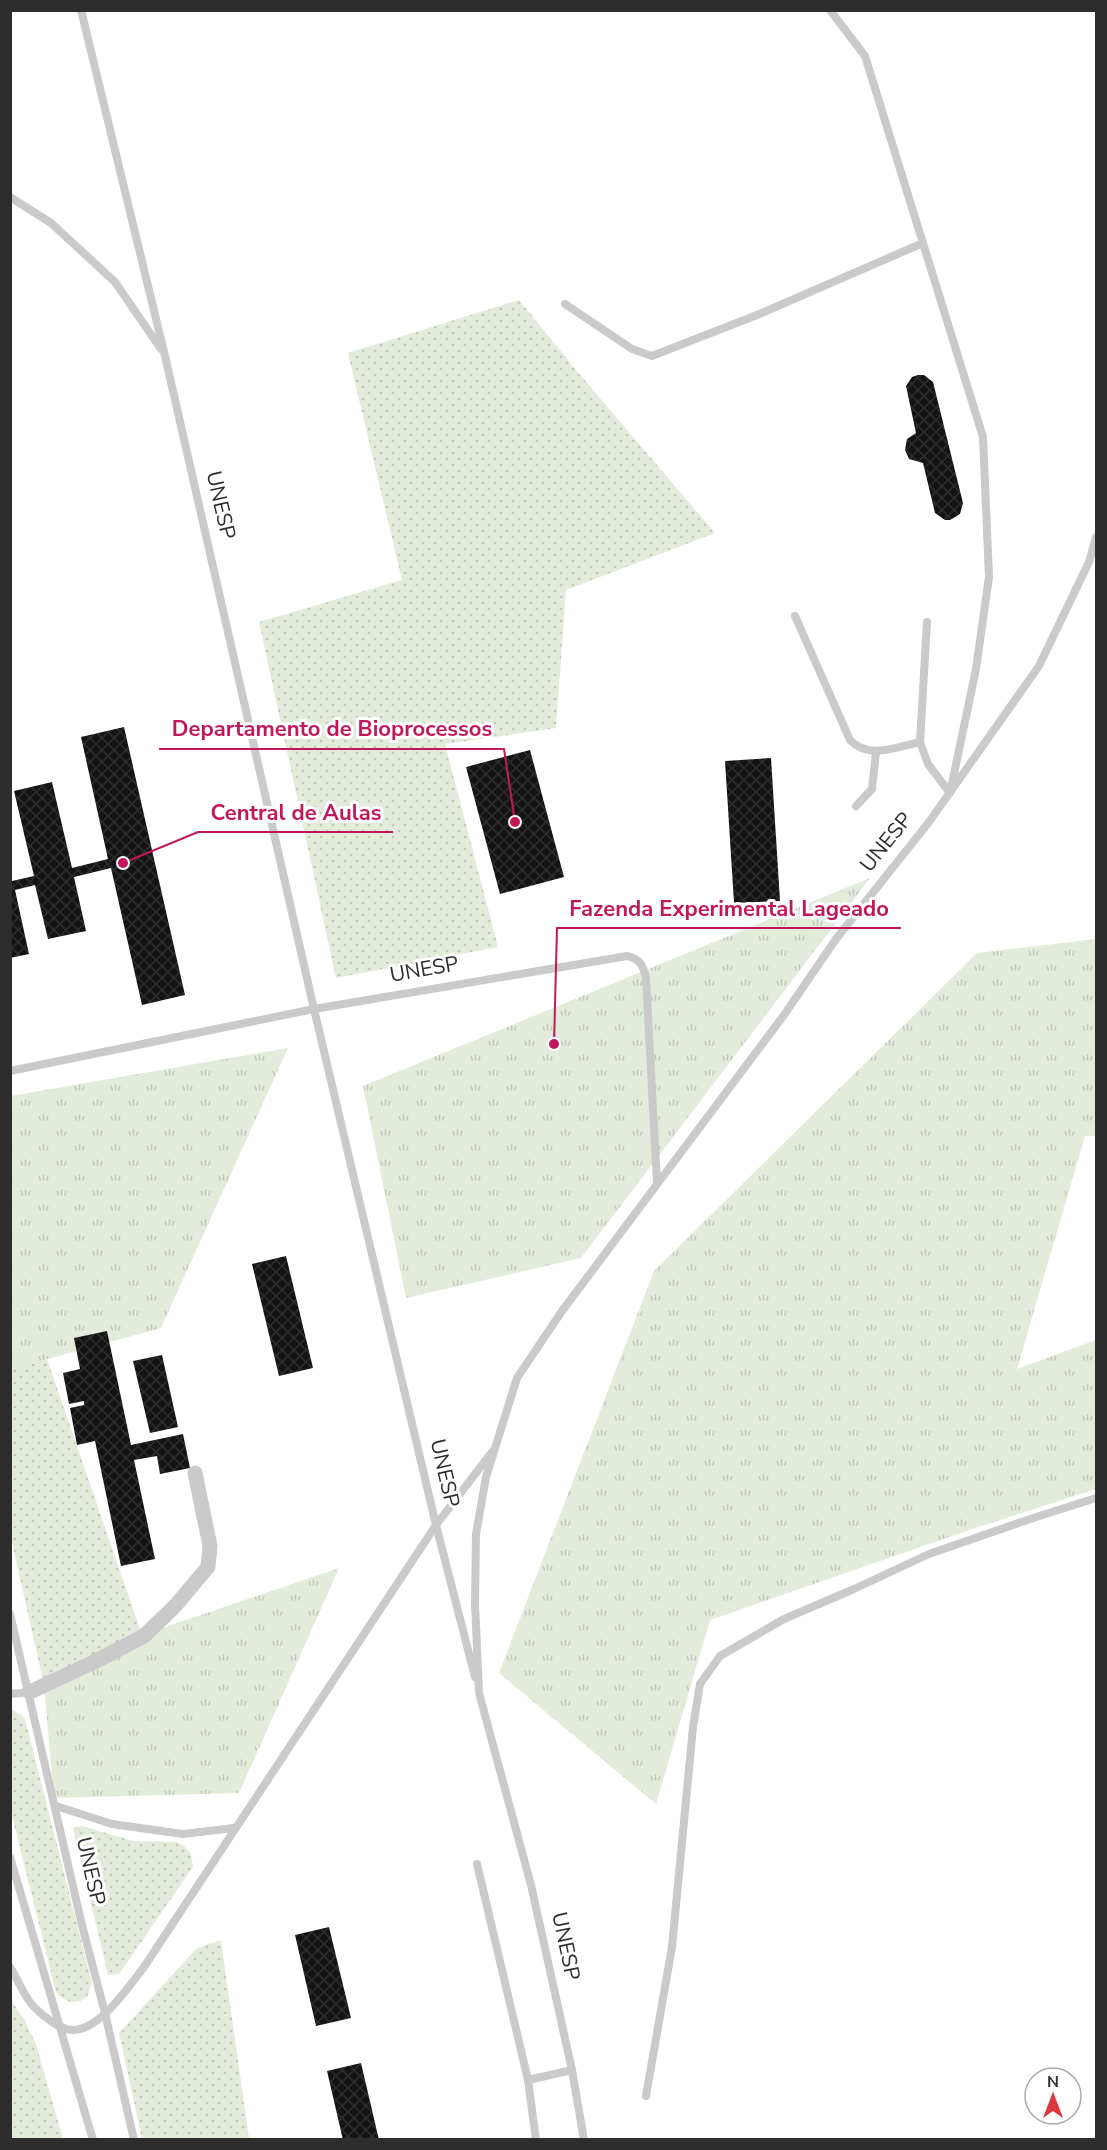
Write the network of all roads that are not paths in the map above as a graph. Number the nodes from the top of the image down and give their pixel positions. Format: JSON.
{"nodes":[{"id":1,"x":81,"y":10,"type":"edge"},
{"id":2,"x":830,"y":10,"type":"edge"},
{"id":3,"x":10,"y":197,"type":"edge"},
{"id":4,"x":923,"y":243,"type":"junction"},
{"id":5,"x":565,"y":304,"type":"dead end"},
{"id":6,"x":165,"y":356,"type":"junction"},
{"id":7,"x":1096,"y":537,"type":"edge"},
{"id":8,"x":795,"y":616,"type":"dead end"},
{"id":9,"x":927,"y":621,"type":"dead end"},
{"id":10,"x":921,"y":742,"type":"junction"},
{"id":11,"x":876,"y":752,"type":"junction"},
{"id":12,"x":950,"y":793,"type":"junction"},
{"id":13,"x":856,"y":806,"type":"dead end"},
{"id":14,"x":314,"y":1009,"type":"junction"},
{"id":15,"x":10,"y":1071,"type":"edge"},
{"id":16,"x":657,"y":1183,"type":"junction"},
{"id":17,"x":496,"y":1446,"type":"junction"},
{"id":18,"x":195,"y":1473,"type":"dead end"},
{"id":19,"x":1096,"y":1498,"type":"edge"},
{"id":20,"x":436,"y":1526,"type":"junction"},
{"id":21,"x":10,"y":1614,"type":"edge"},
{"id":22,"x":30,"y":1692,"type":"junction"},
{"id":23,"x":480,"y":1693,"type":"junction"},
{"id":24,"x":10,"y":1694,"type":"edge"},
{"id":25,"x":56,"y":1806,"type":"junction"},
{"id":26,"x":234,"y":1828,"type":"junction"},
{"id":27,"x":10,"y":1857,"type":"edge"},
{"id":28,"x":477,"y":1864,"type":"dead end"},
{"id":29,"x":10,"y":1967,"type":"edge"},
{"id":30,"x":105,"y":2013,"type":"junction"},
{"id":31,"x":59,"y":2026,"type":"junction"},
{"id":32,"x":572,"y":2070,"type":"junction"},
{"id":33,"x":528,"y":2080,"type":"junction"},
{"id":34,"x":646,"y":2096,"type":"dead end"},
{"id":35,"x":93,"y":2139,"type":"edge"},
{"id":36,"x":134,"y":2139,"type":"edge"},
{"id":37,"x":536,"y":2139,"type":"edge"},
{"id":38,"x":584,"y":2139,"type":"edge"}],
"edges":[{"from":1,"to":6,"type":"lane","name":"UNESP"},
{"from":2,"to":4,"type":"lane"},
{"from":3,"to":6,"type":"lane"},
{"from":4,"to":5,"type":"lane"},
{"from":4,"to":12,"type":"lane"},
{"from":6,"to":14,"type":"lane","name":"UNESP"},
{"from":7,"to":12,"type":"lane","name":"UNESP"},
{"from":8,"to":11,"type":"lane"},
{"from":9,"to":10,"type":"lane"},
{"from":10,"to":11,"type":"lane"},
{"from":10,"to":12,"type":"lane"},
{"from":11,"to":13,"type":"lane"},
{"from":12,"to":16,"type":"lane","name":"UNESP"},
{"from":14,"to":15,"type":"lane","name":"UNESP"},
{"from":14,"to":16,"type":"lane","name":"UNESP"},
{"from":14,"to":20,"type":"lane","name":"UNESP"},
{"from":16,"to":17,"type":"lane","name":"UNESP"},
{"from":17,"to":20,"type":"lane","name":"UNESP"},
{"from":17,"to":23,"type":"lane","name":"UNESP"},
{"from":18,"to":22,"type":"street"},
{"from":19,"to":34,"type":"lane"},
{"from":20,"to":23,"type":"lane","name":"UNESP"},
{"from":20,"to":26,"type":"lane","name":"UNESP"},
{"from":21,"to":22,"type":"lane","name":"UNESP"},
{"from":22,"to":24,"type":"lane"},
{"from":22,"to":25,"type":"lane","name":"UNESP"},
{"from":23,"to":32,"type":"lane","name":"UNESP"},
{"from":25,"to":26,"type":"lane","name":"UNESP"},
{"from":25,"to":30,"type":"lane","name":"UNESP"},
{"from":26,"to":30,"type":"lane","name":"UNESP"},
{"from":27,"to":31,"type":"lane"},
{"from":28,"to":33,"type":"lane"},
{"from":29,"to":31,"type":"lane"},
{"from":30,"to":31,"type":"lane","name":"UNESP"},
{"from":30,"to":36,"type":"lane","name":"UNESP"},
{"from":31,"to":35,"type":"lane"},
{"from":32,"to":33,"type":"lane"},
{"from":32,"to":38,"type":"lane","name":"UNESP"},
{"from":33,"to":37,"type":"lane"}]}
